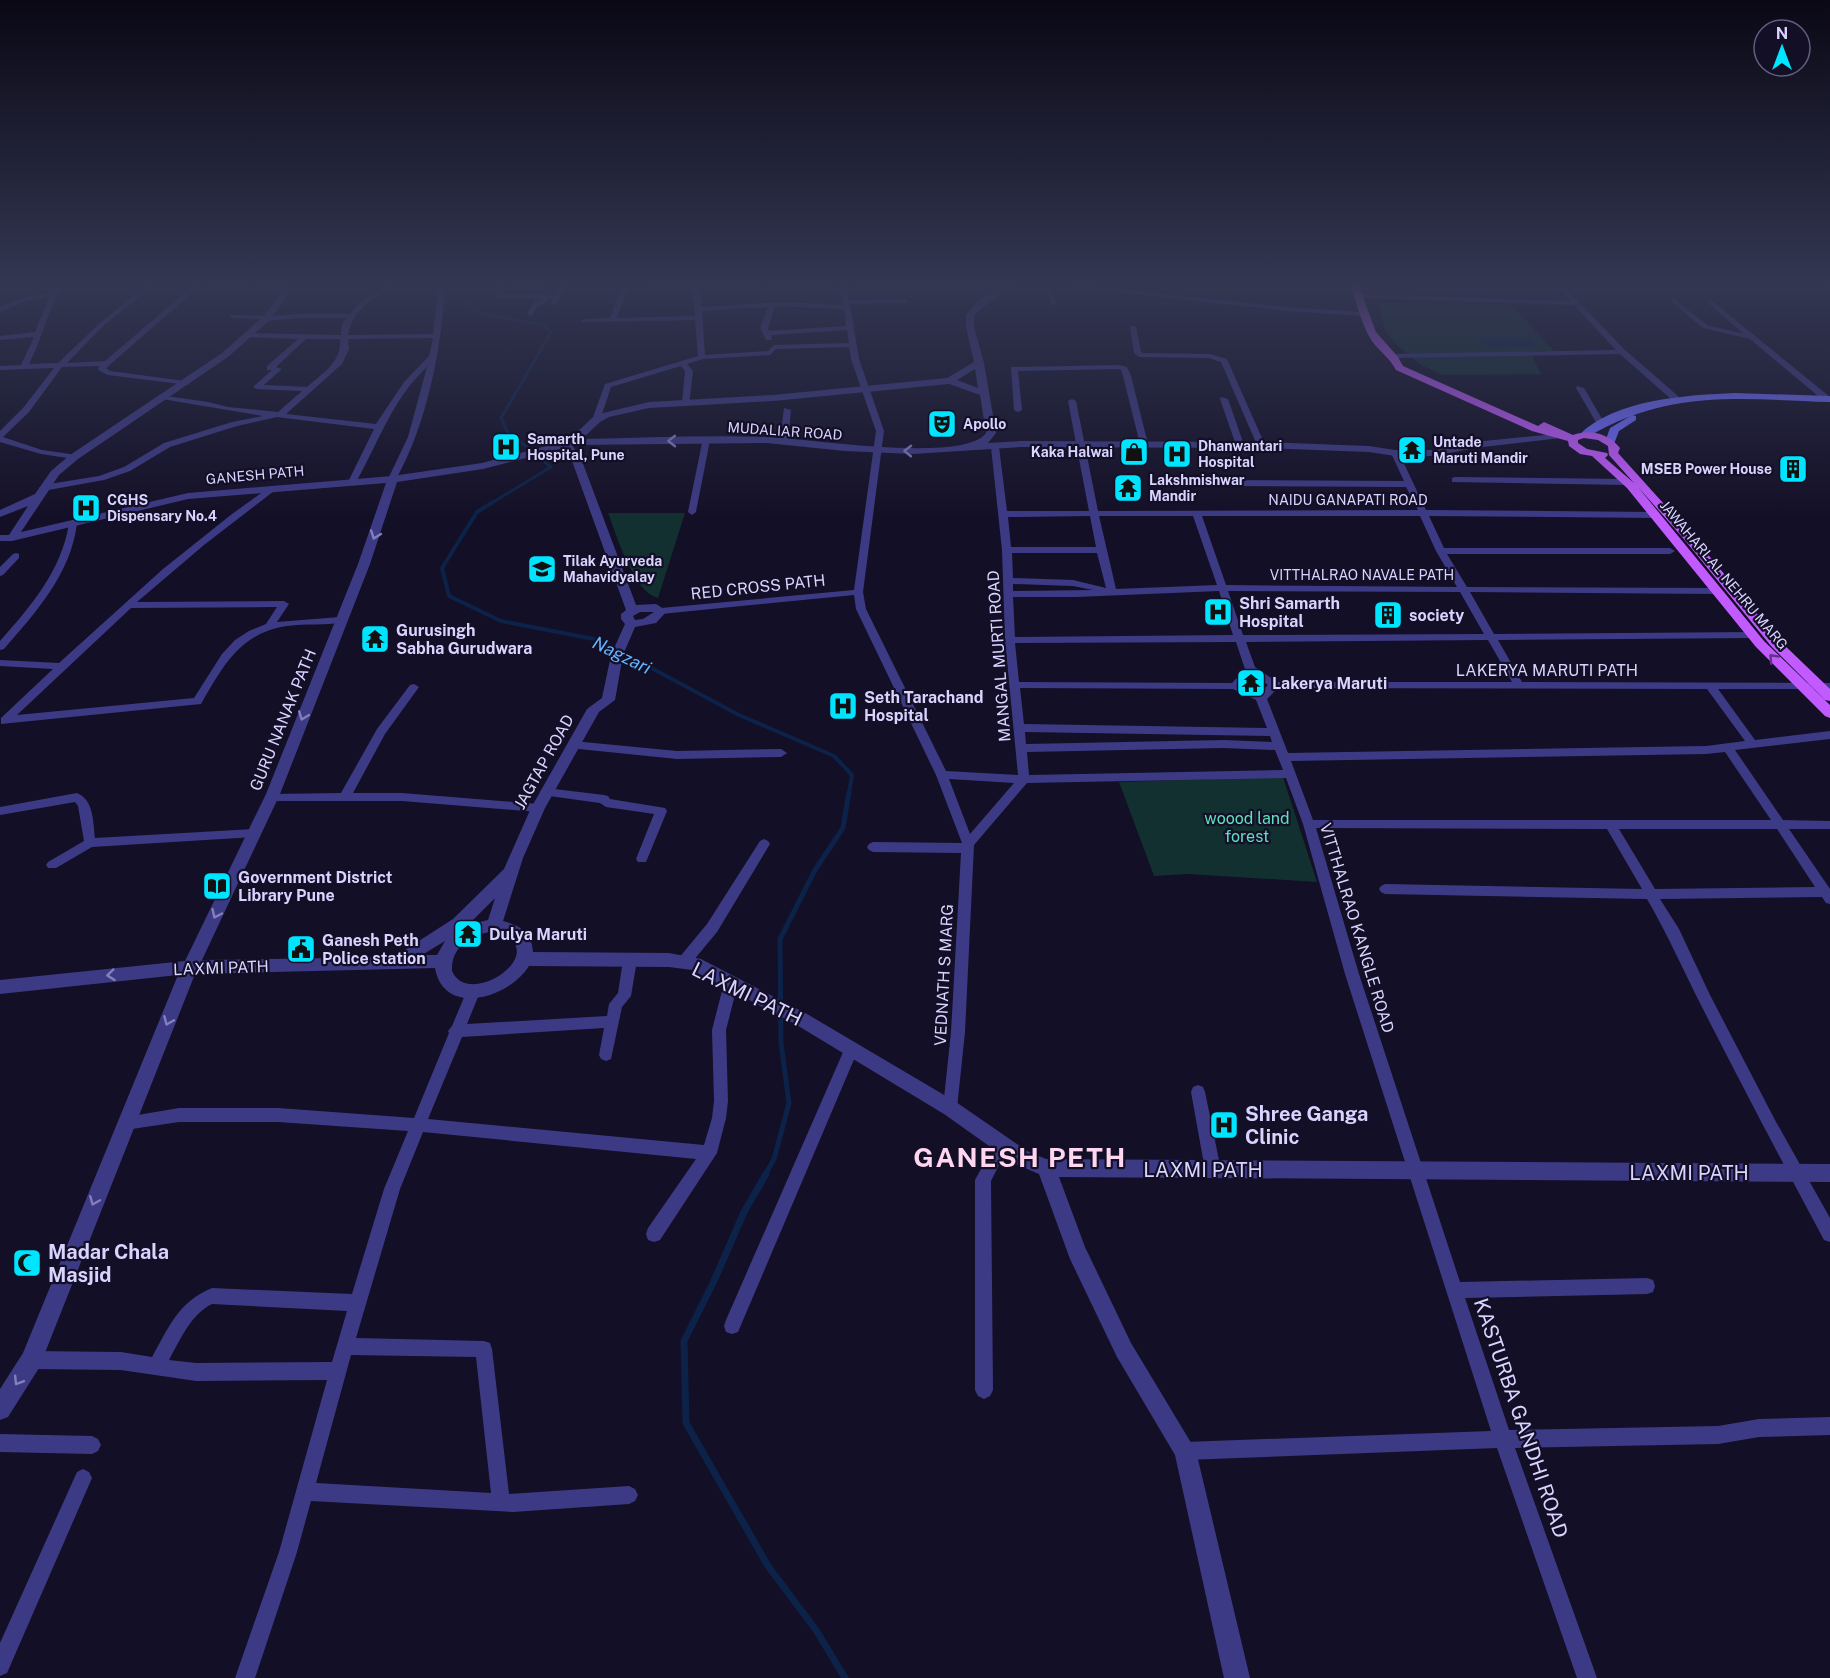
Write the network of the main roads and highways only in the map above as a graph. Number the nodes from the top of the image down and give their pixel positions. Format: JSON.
{"nodes":[{"id":1,"x":1397,"y":362,"type":"edge"},
{"id":2,"x":1829,"y":400,"type":"edge"},
{"id":3,"x":1623,"y":418,"type":"junction"},
{"id":4,"x":1579,"y":437,"type":"junction"},
{"id":5,"x":1612,"y":448,"type":"junction"},
{"id":6,"x":1596,"y":455,"type":"junction"},
{"id":7,"x":1824,"y":686,"type":"edge"},
{"id":8,"x":1830,"y":697,"type":"edge"},
{"id":9,"x":1830,"y":713,"type":"edge"}],
"edges":[{"from":1,"to":4,"type":"main road"},
{"from":2,"to":3,"type":"main road"},
{"from":2,"to":3,"type":"main road"},
{"from":3,"to":4,"type":"main road"},
{"from":3,"to":5,"type":"main road"},
{"from":4,"to":5,"type":"main road"},
{"from":4,"to":6,"type":"main road","name":"JAWAHARLAL NEHRU MARG"},
{"from":5,"to":6,"type":"main road"},
{"from":5,"to":7,"type":"main road","name":"JAWAHARLAL NEHRU MARG"},
{"from":9,"to":6,"type":"main road","name":"JAWAHARLAL NEHRU MARG","one_way":true},
{"from":7,"to":8,"type":"main road","name":"JAWAHARLAL NEHRU MARG"}]}
